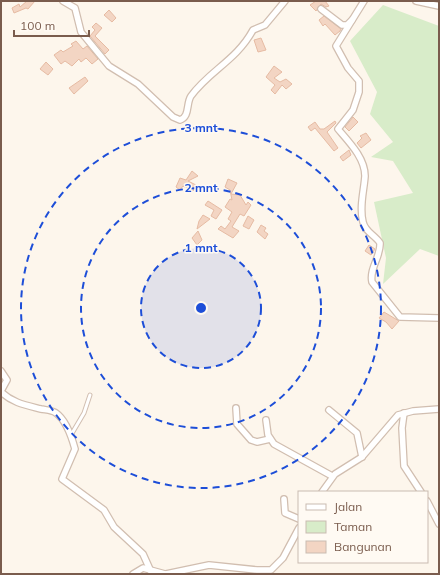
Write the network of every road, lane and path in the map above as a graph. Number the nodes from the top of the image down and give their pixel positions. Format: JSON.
{"nodes":[{"id":1,"x":62,"y":1,"type":"edge"},
{"id":2,"x":285,"y":1,"type":"edge"},
{"id":3,"x":364,"y":1,"type":"edge"},
{"id":4,"x":416,"y":1,"type":"edge"},
{"id":5,"x":439,"y":6,"type":"edge"},
{"id":6,"x":321,"y":9,"type":"dead end"},
{"id":7,"x":353,"y":19,"type":"junction"},
{"id":8,"x":439,"y":318,"type":"edge"},
{"id":9,"x":1,"y":371,"type":"edge"},
{"id":10,"x":1,"y":392,"type":"edge"},
{"id":11,"x":90,"y":395,"type":"dead end"},
{"id":12,"x":236,"y":408,"type":"dead end"},
{"id":13,"x":439,"y":409,"type":"edge"},
{"id":14,"x":329,"y":410,"type":"dead end"},
{"id":15,"x":404,"y":413,"type":"junction"},
{"id":16,"x":266,"y":420,"type":"dead end"},
{"id":17,"x":71,"y":435,"type":"junction"},
{"id":18,"x":270,"y":439,"type":"junction"},
{"id":19,"x":362,"y":457,"type":"junction"},
{"id":20,"x":332,"y":476,"type":"junction"},
{"id":21,"x":323,"y":491,"type":"edge"},
{"id":22,"x":420,"y":491,"type":"edge"},
{"id":23,"x":284,"y":499,"type":"dead end"},
{"id":24,"x":428,"y":503,"type":"edge"},
{"id":25,"x":298,"y":519,"type":"edge"},
{"id":26,"x":439,"y":524,"type":"edge"},
{"id":27,"x":298,"y":530,"type":"edge"},
{"id":28,"x":150,"y":572,"type":"edge"},
{"id":29,"x":133,"y":574,"type":"edge"},
{"id":30,"x":165,"y":574,"type":"edge"}],
"edges":[{"from":1,"to":2,"type":"street"},
{"from":3,"to":7,"type":"street"},
{"from":4,"to":5,"type":"street"},
{"from":6,"to":7,"type":"street"},
{"from":7,"to":8,"type":"street"},
{"from":9,"to":10,"type":"street"},
{"from":10,"to":17,"type":"street"},
{"from":11,"to":17,"type":"lane"},
{"from":12,"to":18,"type":"street"},
{"from":13,"to":15,"type":"street"},
{"from":14,"to":19,"type":"street"},
{"from":15,"to":19,"type":"street"},
{"from":15,"to":22,"type":"street"},
{"from":16,"to":18,"type":"street"},
{"from":17,"to":28,"type":"street"},
{"from":18,"to":20,"type":"street"},
{"from":19,"to":20,"type":"street"},
{"from":20,"to":21,"type":"street"},
{"from":23,"to":25,"type":"street"},
{"from":24,"to":26,"type":"street"},
{"from":27,"to":30,"type":"street"},
{"from":28,"to":29,"type":"street"},
{"from":28,"to":30,"type":"street"}]}
